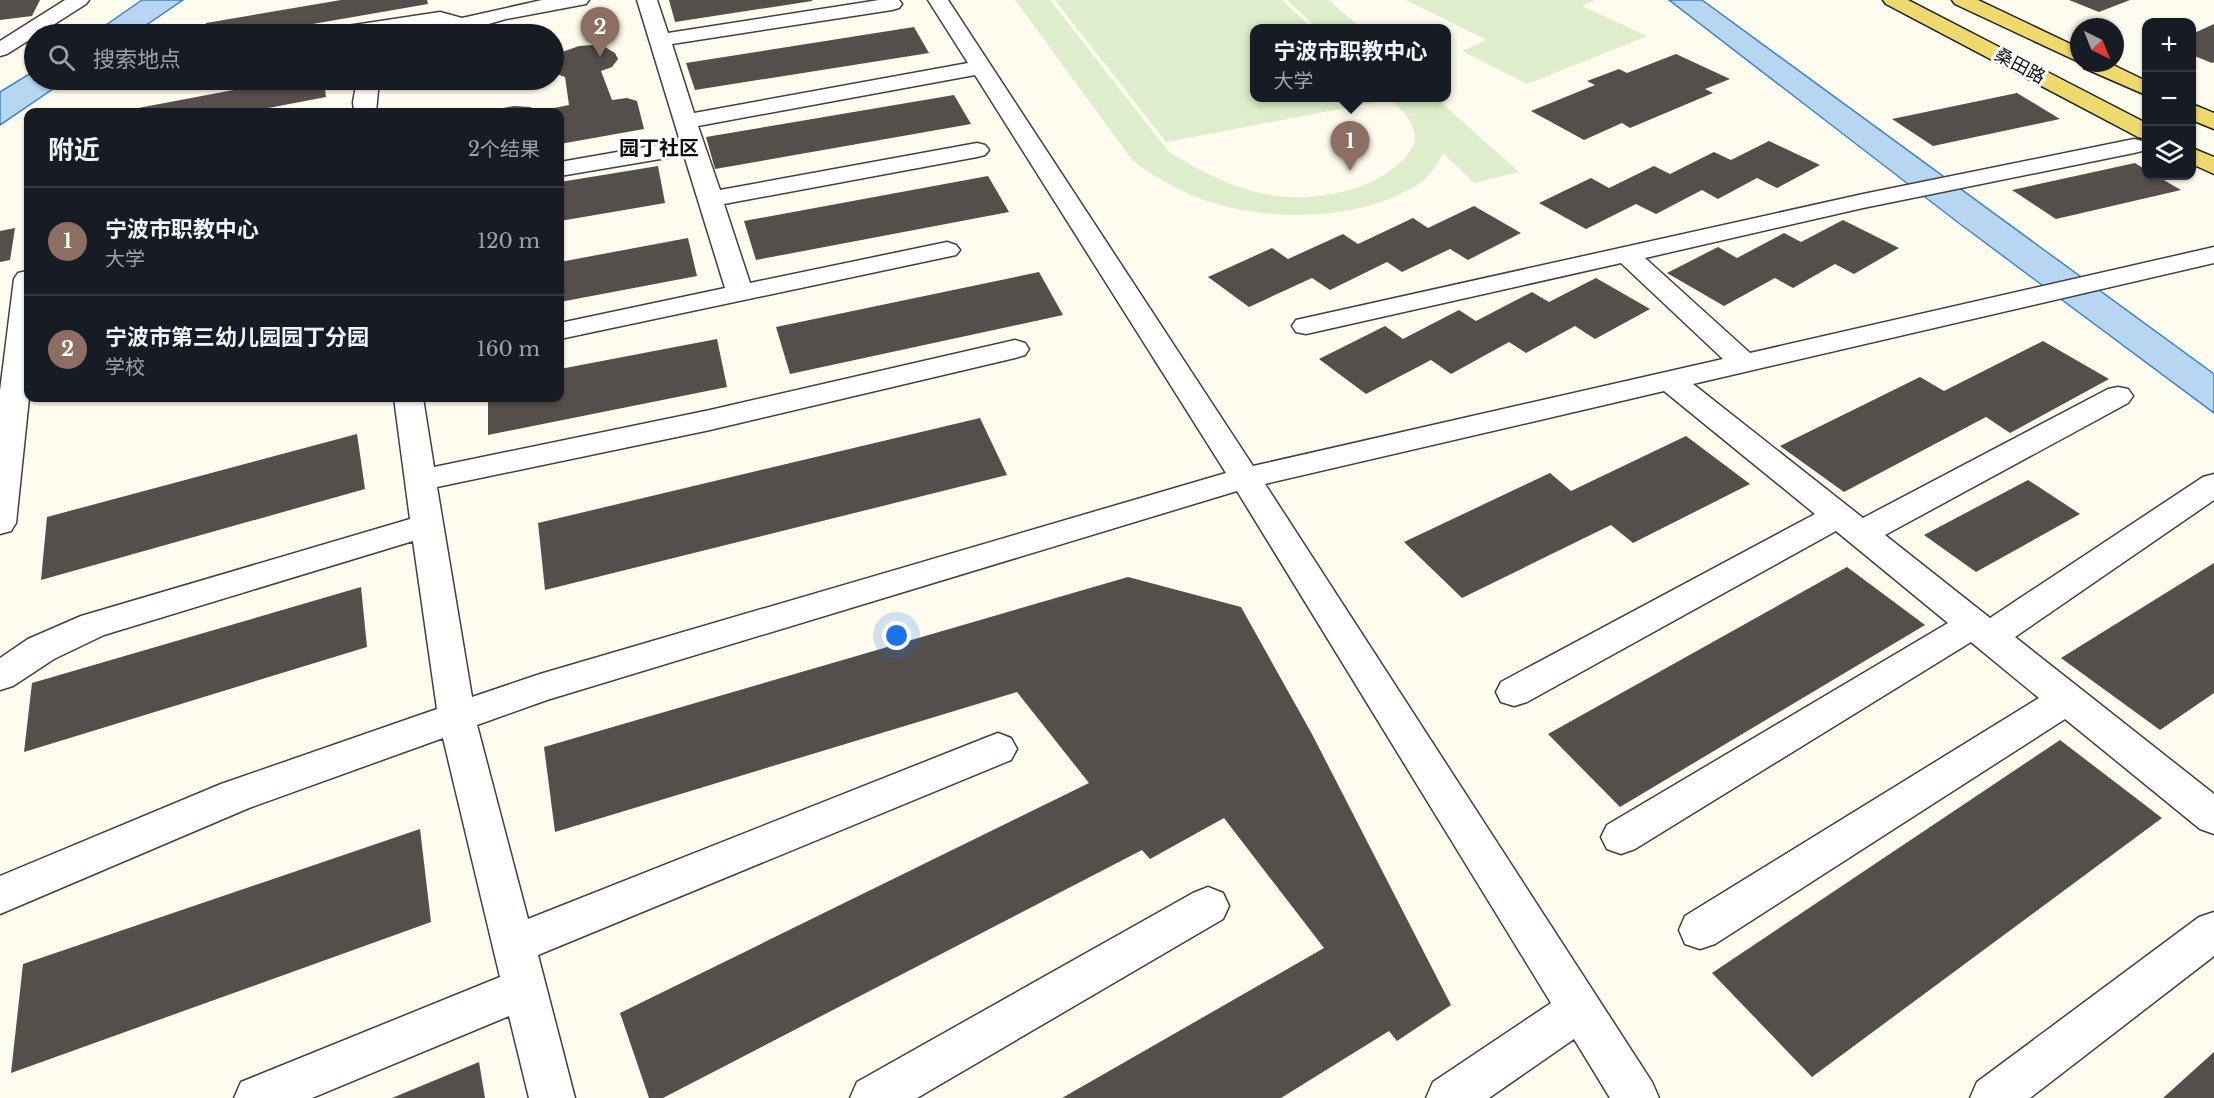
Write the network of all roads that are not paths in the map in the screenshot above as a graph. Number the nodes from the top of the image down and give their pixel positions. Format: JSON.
{"nodes":[{"id":1,"x":79,"y":0,"type":"edge"},
{"id":2,"x":579,"y":0,"type":"edge"},
{"id":3,"x":647,"y":0,"type":"edge"},
{"id":4,"x":938,"y":0,"type":"edge"},
{"id":5,"x":1893,"y":0,"type":"edge"},
{"id":6,"x":1962,"y":0,"type":"edge"},
{"id":7,"x":892,"y":4,"type":"dead end"},
{"id":8,"x":41,"y":24,"type":"edge"},
{"id":9,"x":400,"y":24,"type":"edge"},
{"id":10,"x":462,"y":24,"type":"joint"},
{"id":11,"x":24,"y":35,"type":"edge"},
{"id":12,"x":660,"y":40,"type":"junction"},
{"id":13,"x":0,"y":50,"type":"edge"},
{"id":14,"x":2070,"y":53,"type":"edge"},
{"id":15,"x":981,"y":67,"type":"junction"},
{"id":16,"x":2111,"y":72,"type":"edge"},
{"id":17,"x":2142,"y":87,"type":"edge"},
{"id":18,"x":366,"y":90,"type":"edge"},
{"id":19,"x":365,"y":108,"type":"edge"},
{"id":20,"x":2196,"y":113,"type":"edge"},
{"id":21,"x":686,"y":121,"type":"junction"},
{"id":22,"x":2214,"y":122,"type":"edge"},
{"id":23,"x":2140,"y":139,"type":"edge"},
{"id":24,"x":694,"y":146,"type":"junction"},
{"id":25,"x":977,"y":150,"type":"dead end"},
{"id":26,"x":2196,"y":158,"type":"edge"},
{"id":27,"x":2214,"y":167,"type":"edge"},
{"id":28,"x":564,"y":168,"type":"edge"},
{"id":29,"x":711,"y":200,"type":"junction"},
{"id":30,"x":947,"y":250,"type":"dead end"},
{"id":31,"x":1626,"y":254,"type":"junction"},
{"id":32,"x":2214,"y":255,"type":"edge"},
{"id":33,"x":18,"y":281,"type":"edge"},
{"id":34,"x":740,"y":292,"type":"junction"},
{"id":35,"x":1306,"y":326,"type":"dead end"},
{"id":36,"x":564,"y":330,"type":"edge"},
{"id":37,"x":1015,"y":349,"type":"dead end"},
{"id":38,"x":1744,"y":363,"type":"junction"},
{"id":39,"x":1669,"y":380,"type":"junction"},
{"id":40,"x":8,"y":385,"type":"edge"},
{"id":41,"x":2118,"y":396,"type":"dead end"},
{"id":42,"x":409,"y":402,"type":"edge"},
{"id":43,"x":1245,"y":478,"type":"junction"},
{"id":44,"x":421,"y":480,"type":"junction"},
{"id":45,"x":2214,"y":485,"type":"edge"},
{"id":46,"x":0,"y":515,"type":"edge"},
{"id":47,"x":428,"y":525,"type":"junction"},
{"id":48,"x":1849,"y":525,"type":"junction"},
{"id":49,"x":1981,"y":630,"type":"junction"},
{"id":50,"x":0,"y":676,"type":"edge"},
{"id":51,"x":1514,"y":692,"type":"dead end"},
{"id":52,"x":2067,"y":699,"type":"junction"},
{"id":53,"x":457,"y":718,"type":"junction"},
{"id":54,"x":998,"y":748,"type":"dead end"},
{"id":55,"x":2214,"y":817,"type":"edge"},
{"id":56,"x":1621,"y":837,"type":"dead end"},
{"id":57,"x":0,"y":895,"type":"edge"},
{"id":58,"x":1208,"y":906,"type":"dead end"},
{"id":59,"x":1700,"y":930,"type":"dead end"},
{"id":60,"x":2214,"y":932,"type":"edge"},
{"id":61,"x":514,"y":945,"type":"junction"},
{"id":62,"x":525,"y":988,"type":"junction"},
{"id":63,"x":1580,"y":1009,"type":"junction"},
{"id":64,"x":257,"y":1098,"type":"edge"},
{"id":65,"x":552,"y":1098,"type":"edge"},
{"id":66,"x":873,"y":1098,"type":"edge"},
{"id":67,"x":1449,"y":1098,"type":"edge"},
{"id":68,"x":1636,"y":1098,"type":"edge"},
{"id":69,"x":1993,"y":1098,"type":"edge"}],
"edges":[{"from":1,"to":8,"type":"street"},
{"from":2,"to":10,"type":"street"},
{"from":3,"to":12,"type":"street"},
{"from":4,"to":15,"type":"street"},
{"from":5,"to":23,"type":"main road","name":"桑田路"},
{"from":6,"to":14,"type":"main road","name":"桑田路"},
{"from":7,"to":12,"type":"street"},
{"from":9,"to":10,"type":"street"},
{"from":11,"to":13,"type":"street"},
{"from":12,"to":21,"type":"street"},
{"from":15,"to":21,"type":"street"},
{"from":15,"to":43,"type":"street"},
{"from":16,"to":17,"type":"main road"},
{"from":18,"to":19,"type":"street"},
{"from":20,"to":22,"type":"main road"},
{"from":21,"to":24,"type":"street"},
{"from":23,"to":31,"type":"street"},
{"from":24,"to":28,"type":"street"},
{"from":24,"to":29,"type":"street"},
{"from":25,"to":29,"type":"street"},
{"from":26,"to":27,"type":"main road"},
{"from":29,"to":34,"type":"street"},
{"from":30,"to":34,"type":"street"},
{"from":31,"to":35,"type":"street"},
{"from":31,"to":38,"type":"street"},
{"from":32,"to":38,"type":"street"},
{"from":33,"to":40,"type":"street"},
{"from":34,"to":36,"type":"street"},
{"from":37,"to":44,"type":"street"},
{"from":38,"to":39,"type":"street"},
{"from":39,"to":43,"type":"street"},
{"from":39,"to":48,"type":"street"},
{"from":40,"to":46,"type":"street"},
{"from":41,"to":48,"type":"street"},
{"from":42,"to":44,"type":"street"},
{"from":43,"to":53,"type":"street"},
{"from":43,"to":63,"type":"street"},
{"from":44,"to":47,"type":"street"},
{"from":45,"to":49,"type":"street"},
{"from":47,"to":50,"type":"street"},
{"from":47,"to":53,"type":"street"},
{"from":48,"to":49,"type":"street"},
{"from":48,"to":51,"type":"street"},
{"from":49,"to":52,"type":"street"},
{"from":49,"to":56,"type":"street"},
{"from":52,"to":55,"type":"street"},
{"from":52,"to":59,"type":"street"},
{"from":53,"to":57,"type":"street"},
{"from":53,"to":61,"type":"street"},
{"from":54,"to":61,"type":"street"},
{"from":58,"to":66,"type":"street"},
{"from":60,"to":69,"type":"street"},
{"from":61,"to":62,"type":"street"},
{"from":62,"to":64,"type":"street"},
{"from":62,"to":65,"type":"street"},
{"from":63,"to":67,"type":"street"},
{"from":63,"to":68,"type":"street"}]}
